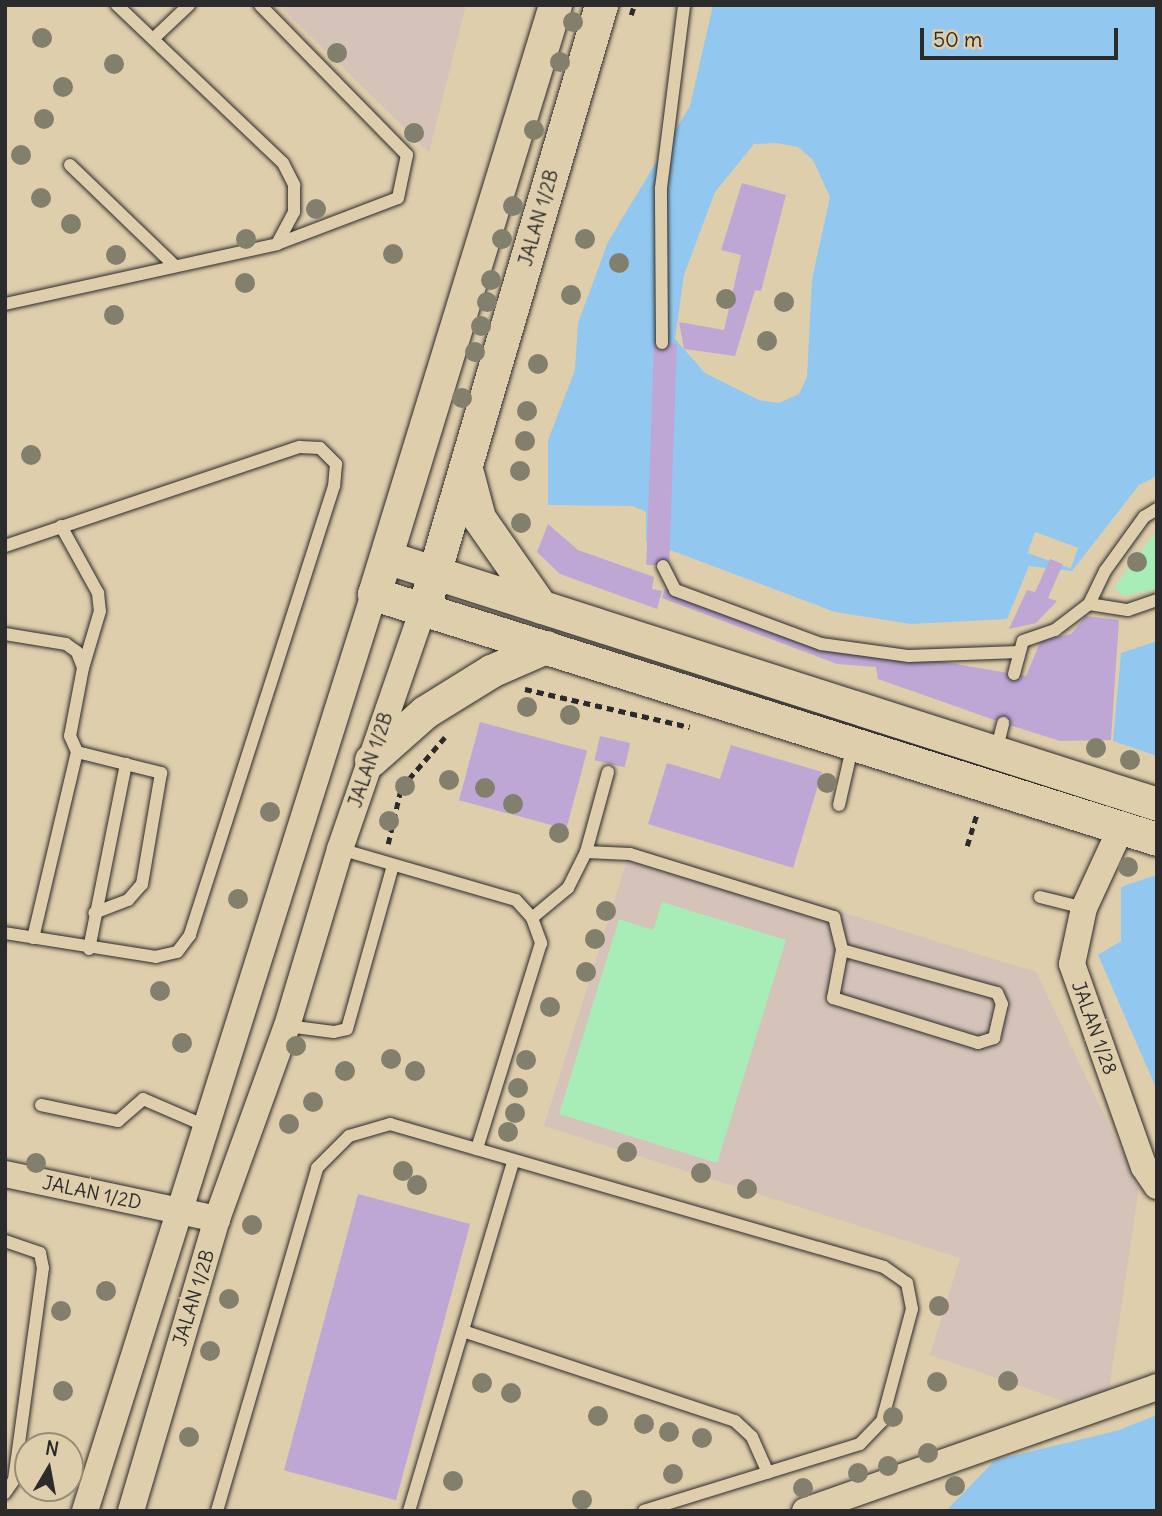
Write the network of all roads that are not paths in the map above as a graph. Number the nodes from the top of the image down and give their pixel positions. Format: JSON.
{"nodes":[{"id":1,"x":117,"y":5,"type":"edge"},
{"id":2,"x":189,"y":5,"type":"edge"},
{"id":3,"x":260,"y":5,"type":"edge"},
{"id":4,"x":555,"y":5,"type":"edge"},
{"id":5,"x":684,"y":5,"type":"edge"},
{"id":6,"x":615,"y":12,"type":"edge"},
{"id":7,"x":153,"y":40,"type":"junction"},
{"id":8,"x":70,"y":165,"type":"dead end"},
{"id":9,"x":277,"y":244,"type":"junction"},
{"id":10,"x":174,"y":265,"type":"junction"},
{"id":11,"x":5,"y":304,"type":"edge"},
{"id":12,"x":662,"y":343,"type":"dead end"},
{"id":13,"x":466,"y":468,"type":"junction"},
{"id":14,"x":1157,"y":509,"type":"edge"},
{"id":15,"x":61,"y":526,"type":"junction"},
{"id":16,"x":5,"y":546,"type":"edge"},
{"id":17,"x":386,"y":557,"type":"junction"},
{"id":18,"x":663,"y":566,"type":"dead end"},
{"id":19,"x":436,"y":573,"type":"junction"},
{"id":20,"x":374,"y":594,"type":"junction"},
{"id":21,"x":1157,"y":600,"type":"edge"},
{"id":22,"x":1089,"y":604,"type":"junction"},
{"id":23,"x":541,"y":607,"type":"junction"},
{"id":24,"x":423,"y":609,"type":"junction"},
{"id":25,"x":5,"y":634,"type":"edge"},
{"id":26,"x":546,"y":647,"type":"junction"},
{"id":27,"x":1019,"y":653,"type":"junction"},
{"id":28,"x":83,"y":668,"type":"junction"},
{"id":29,"x":1014,"y":674,"type":"dead end"},
{"id":30,"x":853,"y":743,"type":"junction"},
{"id":31,"x":77,"y":752,"type":"junction"},
{"id":32,"x":371,"y":760,"type":"junction"},
{"id":33,"x":126,"y":764,"type":"junction"},
{"id":34,"x":608,"y":772,"type":"dead end"},
{"id":35,"x":1157,"y":804,"type":"edge"},
{"id":36,"x":839,"y":805,"type":"dead end"},
{"id":37,"x":1121,"y":828,"type":"junction"},
{"id":38,"x":1157,"y":839,"type":"edge"},
{"id":39,"x":340,"y":849,"type":"junction"},
{"id":40,"x":586,"y":852,"type":"junction"},
{"id":41,"x":388,"y":864,"type":"junction"},
{"id":42,"x":1040,"y":897,"type":"dead end"},
{"id":43,"x":1084,"y":908,"type":"junction"},
{"id":44,"x":94,"y":913,"type":"junction"},
{"id":45,"x":532,"y":918,"type":"junction"},
{"id":46,"x":5,"y":933,"type":"edge"},
{"id":47,"x":33,"y":938,"type":"junction"},
{"id":48,"x":89,"y":949,"type":"junction"},
{"id":49,"x":842,"y":950,"type":"junction"},
{"id":50,"x":287,"y":1026,"type":"junction"},
{"id":51,"x":41,"y":1105,"type":"dead end"},
{"id":52,"x":203,"y":1125,"type":"junction"},
{"id":53,"x":477,"y":1149,"type":"junction"},
{"id":54,"x":513,"y":1163,"type":"junction"},
{"id":55,"x":5,"y":1174,"type":"edge"},
{"id":56,"x":1157,"y":1186,"type":"edge"},
{"id":57,"x":178,"y":1211,"type":"junction"},
{"id":58,"x":218,"y":1219,"type":"junction"},
{"id":59,"x":5,"y":1241,"type":"edge"},
{"id":60,"x":466,"y":1332,"type":"junction"},
{"id":61,"x":1157,"y":1387,"type":"edge"},
{"id":62,"x":768,"y":1473,"type":"junction"},
{"id":63,"x":5,"y":1493,"type":"edge"},
{"id":64,"x":85,"y":1511,"type":"edge"},
{"id":65,"x":131,"y":1511,"type":"edge"},
{"id":66,"x":217,"y":1511,"type":"edge"},
{"id":67,"x":409,"y":1511,"type":"edge"},
{"id":68,"x":644,"y":1511,"type":"edge"},
{"id":69,"x":805,"y":1511,"type":"edge"}],
"edges":[{"from":1,"to":7,"type":"lane"},
{"from":2,"to":7,"type":"lane"},
{"from":3,"to":9,"type":"lane"},
{"from":4,"to":17,"type":"street"},
{"from":5,"to":12,"type":"lane"},
{"from":6,"to":13,"type":"street","name":"JALAN 1/2B"},
{"from":7,"to":9,"type":"lane"},
{"from":8,"to":10,"type":"lane"},
{"from":9,"to":10,"type":"lane"},
{"from":10,"to":11,"type":"lane"},
{"from":13,"to":19,"type":"street","name":"JALAN 1/2B"},
{"from":13,"to":23,"type":"street"},
{"from":14,"to":22,"type":"lane"},
{"from":15,"to":16,"type":"lane"},
{"from":15,"to":28,"type":"lane"},
{"from":15,"to":48,"type":"lane"},
{"from":17,"to":19,"type":"street"},
{"from":17,"to":20,"type":"street"},
{"from":18,"to":27,"type":"lane"},
{"from":19,"to":23,"type":"street"},
{"from":19,"to":24,"type":"street","name":"JALAN 1/2B"},
{"from":20,"to":24,"type":"street"},
{"from":20,"to":52,"type":"street"},
{"from":21,"to":22,"type":"lane"},
{"from":22,"to":27,"type":"lane"},
{"from":23,"to":35,"type":"street"},
{"from":24,"to":26,"type":"street"},
{"from":24,"to":32,"type":"street","name":"JALAN 1/2B"},
{"from":25,"to":28,"type":"lane"},
{"from":26,"to":30,"type":"street"},
{"from":26,"to":32,"type":"street"},
{"from":27,"to":29,"type":"lane"},
{"from":28,"to":31,"type":"lane"},
{"from":30,"to":36,"type":"lane"},
{"from":30,"to":37,"type":"street"},
{"from":31,"to":33,"type":"lane"},
{"from":31,"to":47,"type":"lane"},
{"from":32,"to":39,"type":"street","name":"JALAN 1/2B"},
{"from":33,"to":44,"type":"lane"},
{"from":33,"to":44,"type":"lane"},
{"from":34,"to":40,"type":"lane"},
{"from":37,"to":38,"type":"street"},
{"from":37,"to":43,"type":"street","name":"JALAN 1/28"},
{"from":39,"to":41,"type":"lane"},
{"from":39,"to":50,"type":"street","name":"JALAN 1/2B"},
{"from":40,"to":45,"type":"lane"},
{"from":40,"to":49,"type":"lane"},
{"from":41,"to":45,"type":"lane"},
{"from":41,"to":50,"type":"lane"},
{"from":42,"to":43,"type":"lane"},
{"from":43,"to":56,"type":"street","name":"JALAN 1/28"},
{"from":44,"to":48,"type":"lane"},
{"from":45,"to":53,"type":"lane"},
{"from":46,"to":47,"type":"lane"},
{"from":47,"to":48,"type":"lane"},
{"from":49,"to":49,"type":"lane"},
{"from":50,"to":58,"type":"street","name":"JALAN 1/2B"},
{"from":51,"to":52,"type":"lane"},
{"from":52,"to":57,"type":"street"},
{"from":53,"to":54,"type":"lane"},
{"from":53,"to":66,"type":"lane"},
{"from":54,"to":60,"type":"lane"},
{"from":54,"to":62,"type":"lane"},
{"from":55,"to":57,"type":"street","name":"JALAN 1/2D"},
{"from":57,"to":58,"type":"street","name":"JALAN 1/2D"},
{"from":57,"to":64,"type":"street"},
{"from":58,"to":65,"type":"street","name":"JALAN 1/2B"},
{"from":59,"to":63,"type":"lane"},
{"from":60,"to":62,"type":"lane"},
{"from":60,"to":67,"type":"lane"},
{"from":61,"to":69,"type":"street"},
{"from":62,"to":68,"type":"lane"}]}
